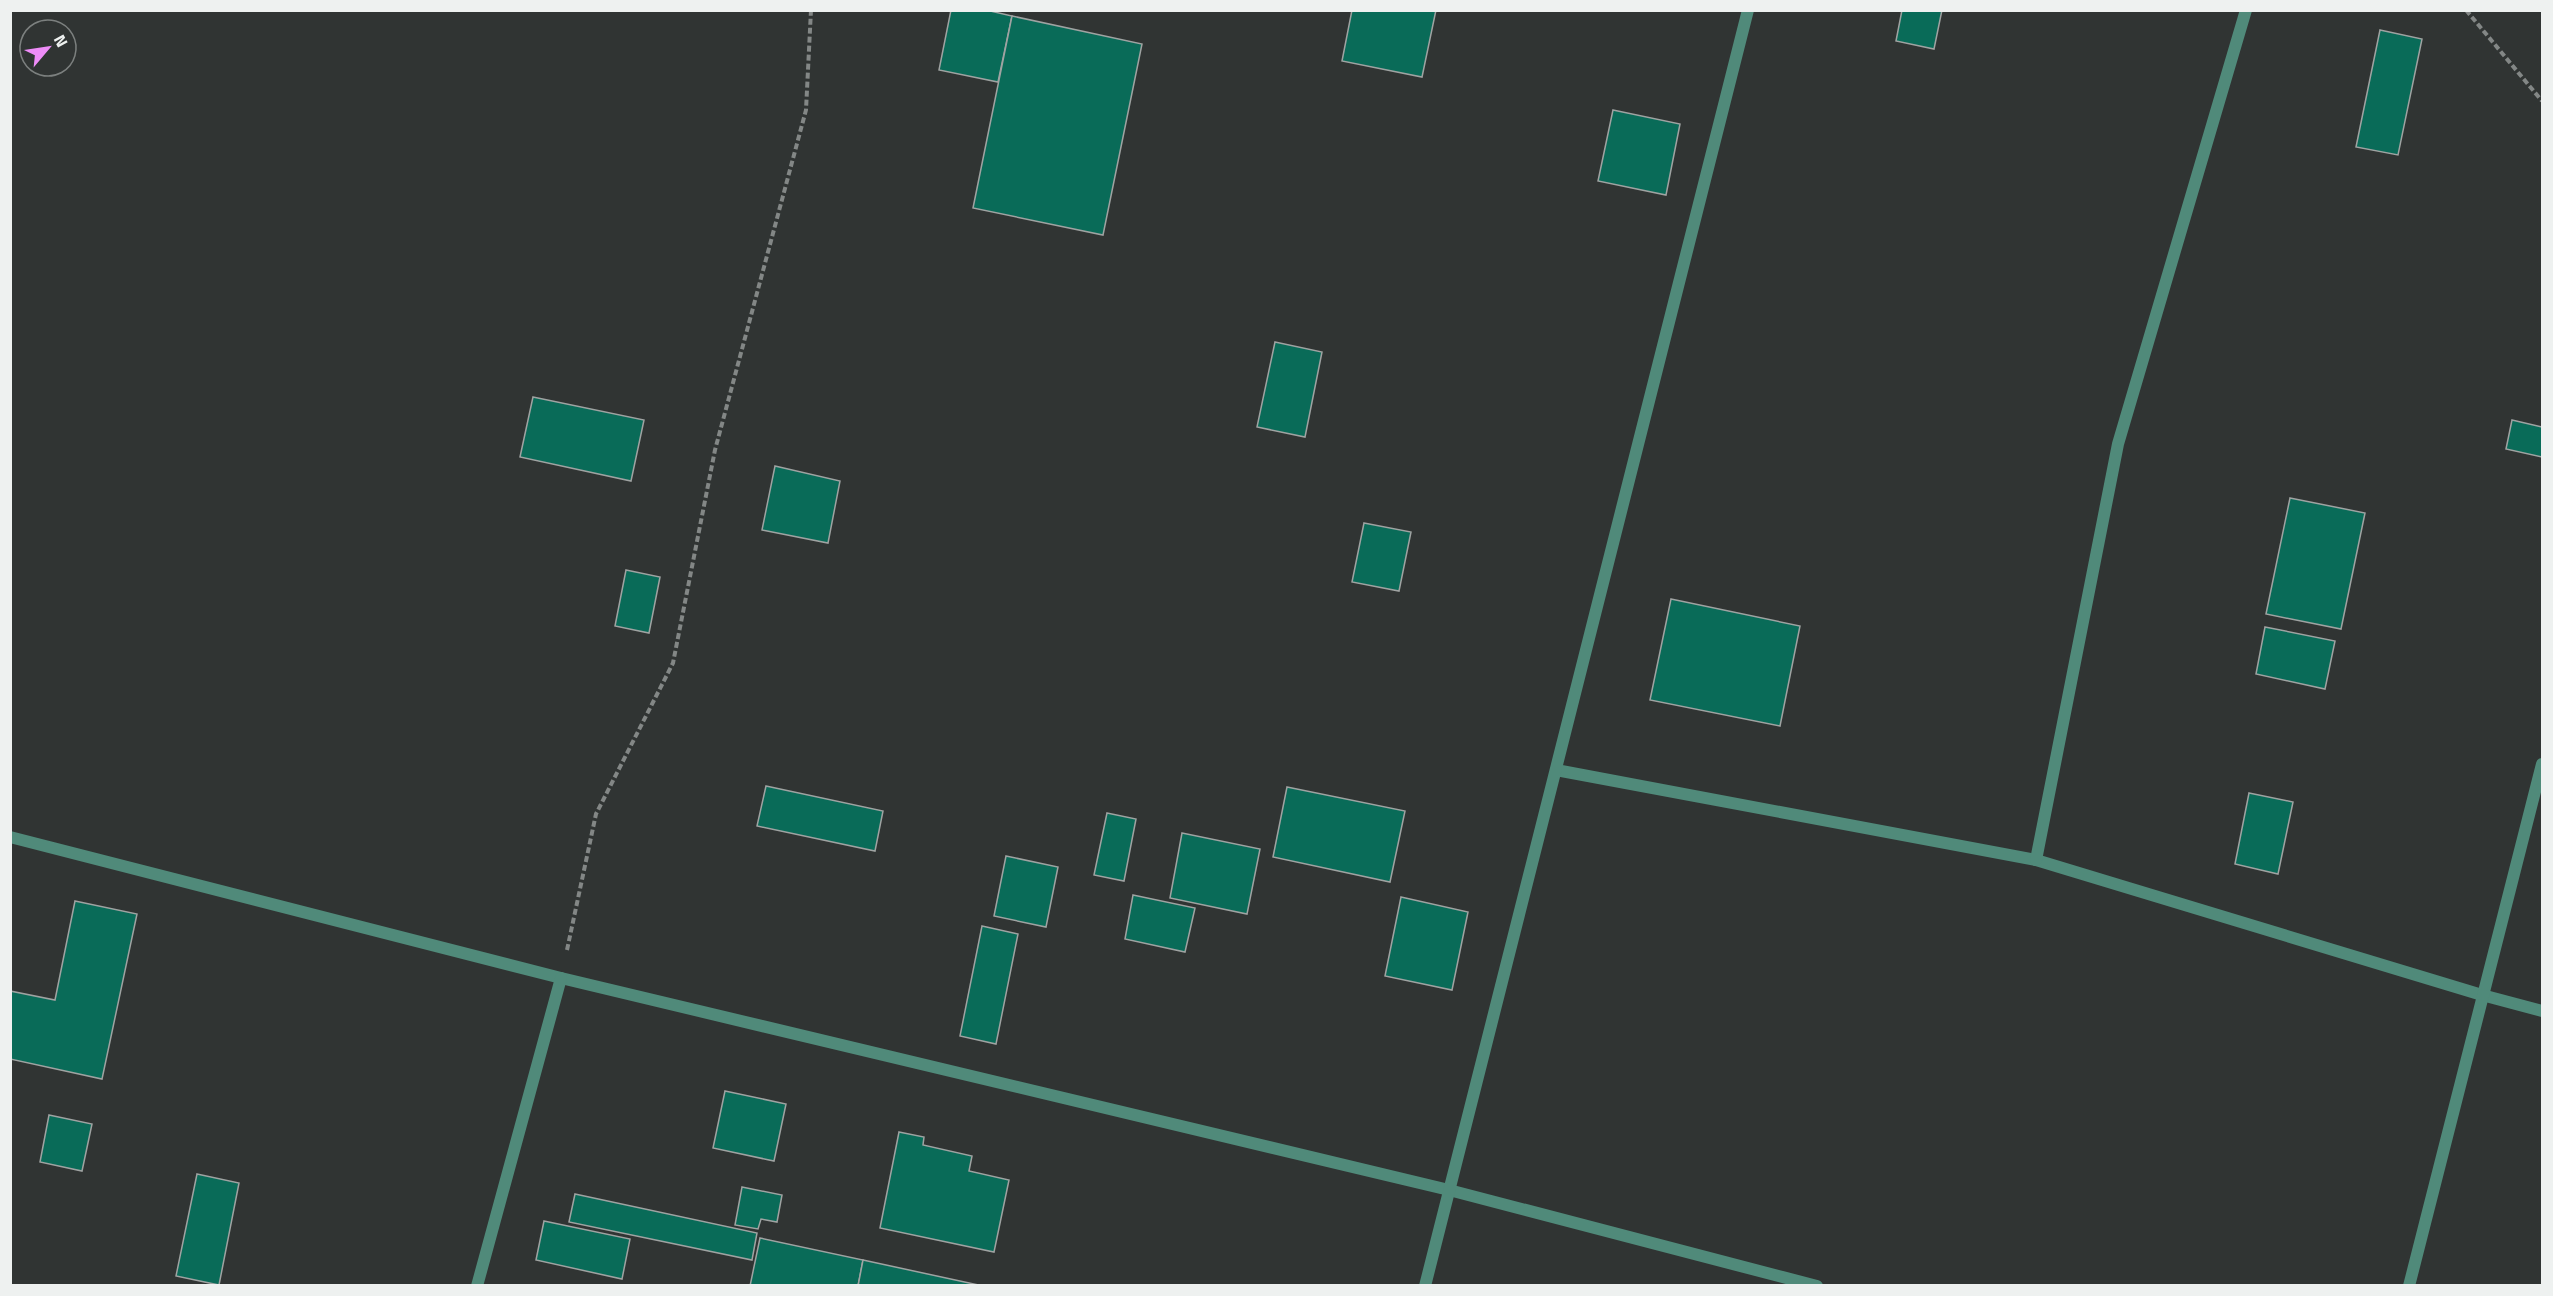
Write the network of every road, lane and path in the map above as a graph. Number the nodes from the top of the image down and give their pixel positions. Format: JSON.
{"nodes":[{"id":1,"x":811,"y":10,"type":"edge"},
{"id":2,"x":1748,"y":10,"type":"edge"},
{"id":3,"x":2246,"y":10,"type":"edge"},
{"id":4,"x":2466,"y":10,"type":"edge"},
{"id":5,"x":2542,"y":100,"type":"edge"},
{"id":6,"x":2542,"y":764,"type":"edge"},
{"id":7,"x":1556,"y":770,"type":"junction"},
{"id":8,"x":10,"y":837,"type":"edge"},
{"id":9,"x":2036,"y":860,"type":"junction"},
{"id":10,"x":561,"y":978,"type":"junction"},
{"id":11,"x":2482,"y":995,"type":"junction"},
{"id":12,"x":2542,"y":1011,"type":"edge"},
{"id":13,"x":1449,"y":1190,"type":"junction"},
{"id":14,"x":477,"y":1286,"type":"edge"},
{"id":15,"x":1425,"y":1286,"type":"edge"},
{"id":16,"x":1817,"y":1286,"type":"edge"},
{"id":17,"x":2409,"y":1286,"type":"edge"}],
"edges":[{"from":1,"to":10,"type":"path"},
{"from":2,"to":7,"type":"street"},
{"from":3,"to":9,"type":"street"},
{"from":4,"to":5,"type":"path"},
{"from":6,"to":11,"type":"street"},
{"from":7,"to":9,"type":"street"},
{"from":7,"to":13,"type":"street"},
{"from":8,"to":10,"type":"street"},
{"from":9,"to":11,"type":"street"},
{"from":10,"to":13,"type":"street"},
{"from":10,"to":14,"type":"street"},
{"from":11,"to":12,"type":"street"},
{"from":11,"to":17,"type":"street"},
{"from":13,"to":15,"type":"street"},
{"from":13,"to":16,"type":"street"}]}
